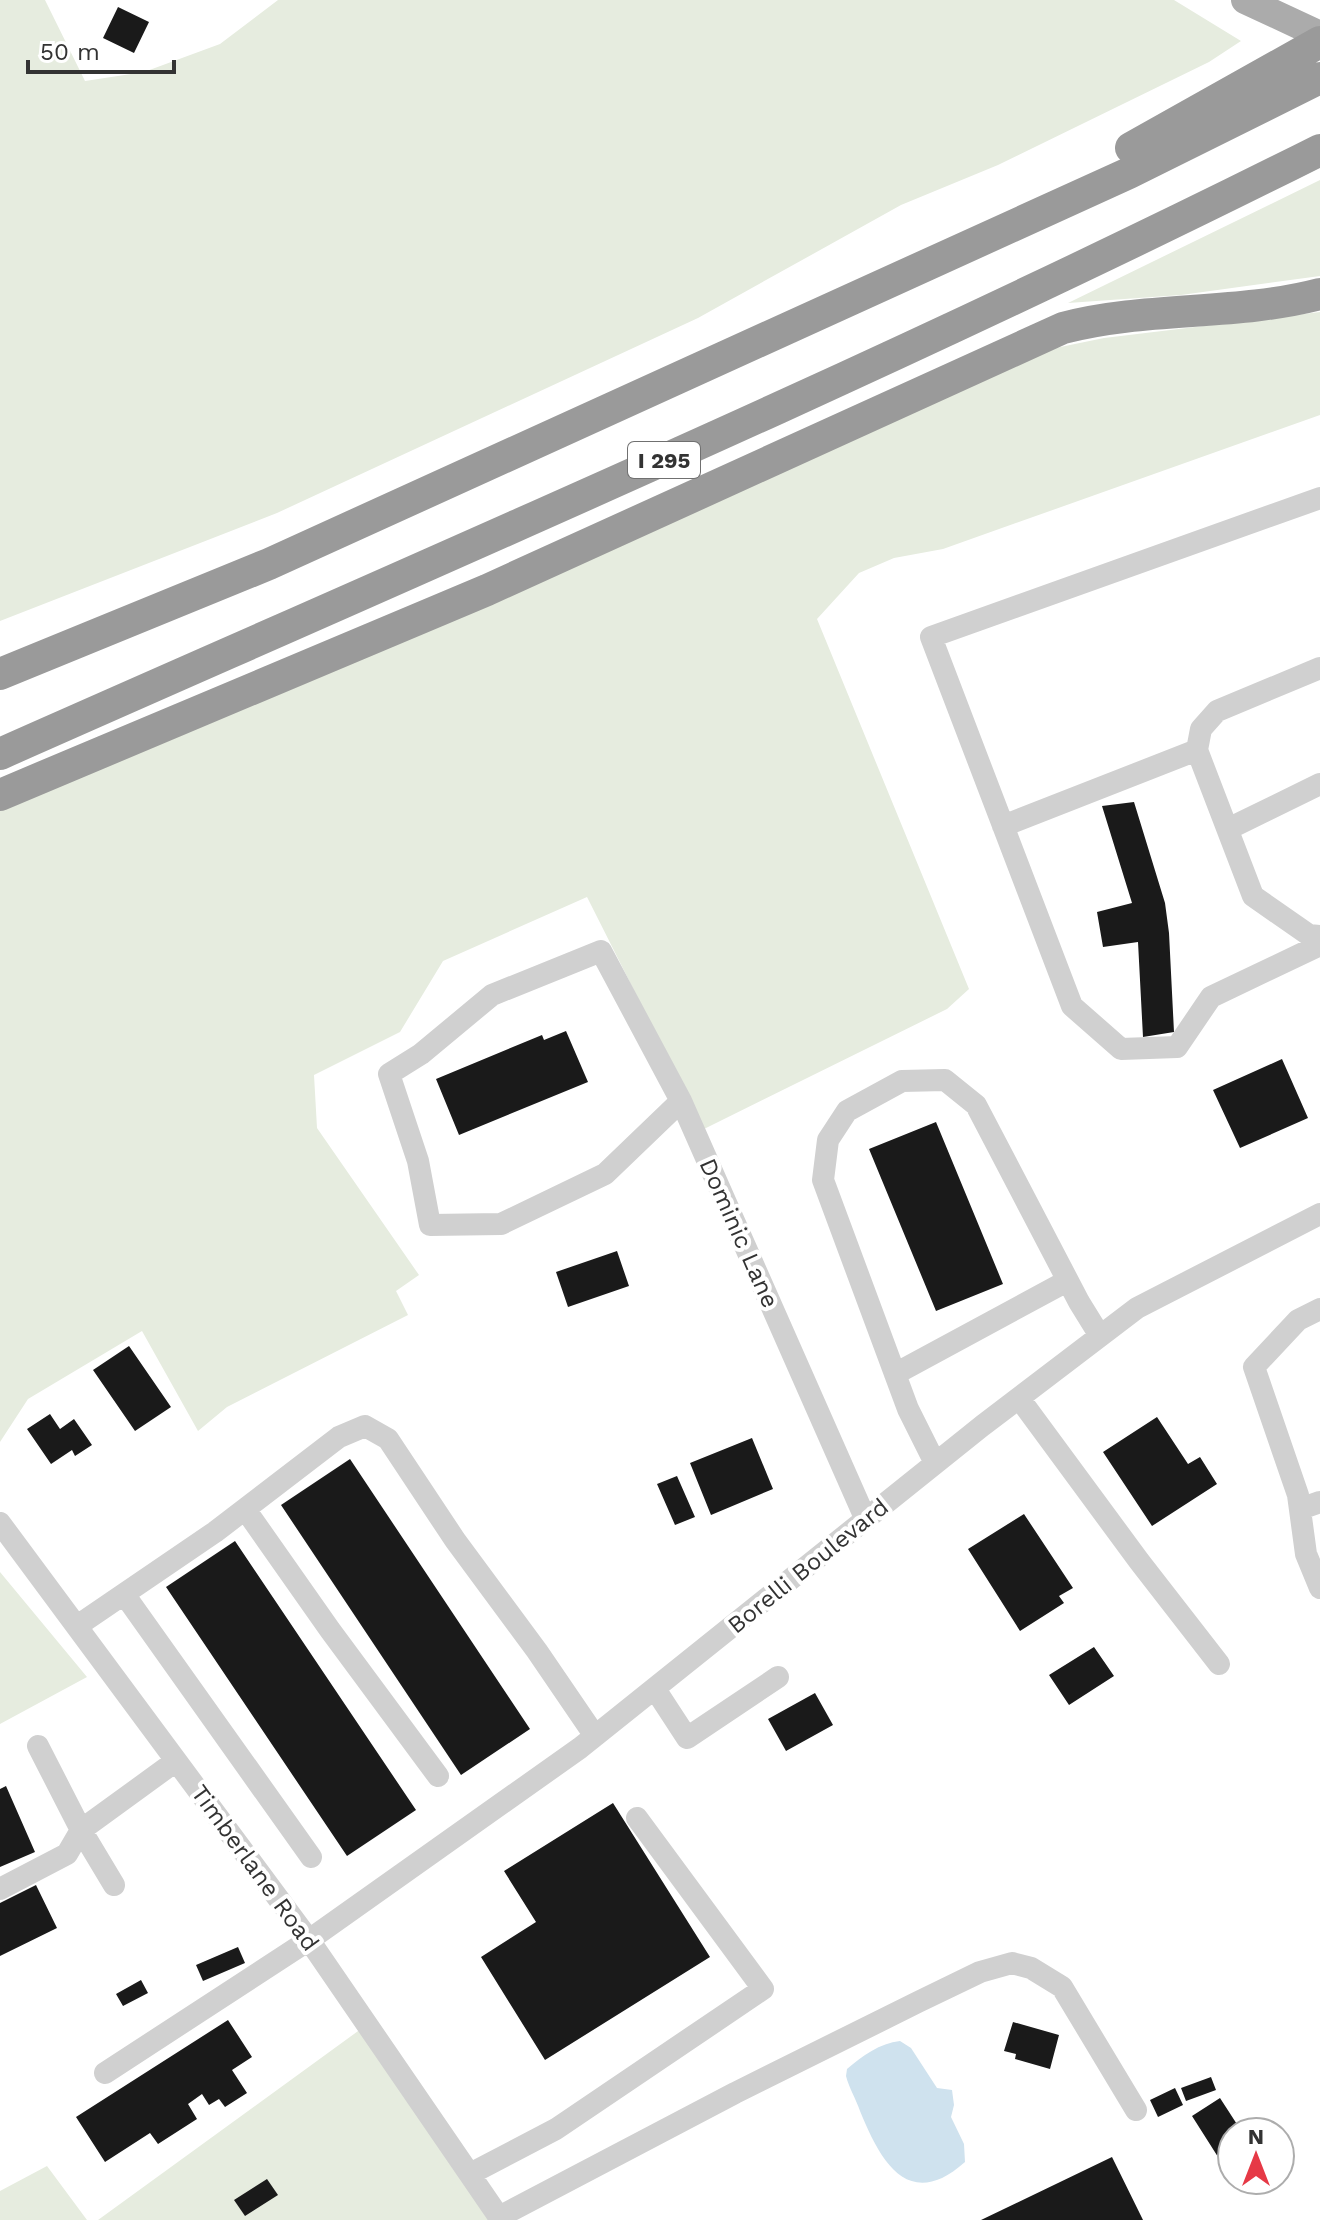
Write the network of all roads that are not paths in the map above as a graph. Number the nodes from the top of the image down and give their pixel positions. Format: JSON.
{"nodes":[{"id":1,"x":1245,"y":0,"type":"edge"},
{"id":2,"x":1320,"y":35,"type":"edge"},
{"id":3,"x":1320,"y":42,"type":"edge"},
{"id":4,"x":1320,"y":78,"type":"edge"},
{"id":5,"x":1320,"y":150,"type":"edge"},
{"id":6,"x":1320,"y":294,"type":"edge"},
{"id":7,"x":1320,"y":498,"type":"edge"},
{"id":8,"x":269,"y":564,"type":"junction"},
{"id":9,"x":1320,"y":668,"type":"edge"},
{"id":10,"x":0,"y":674,"type":"edge"},
{"id":11,"x":1197,"y":750,"type":"junction"},
{"id":12,"x":0,"y":754,"type":"edge"},
{"id":13,"x":1320,"y":784,"type":"edge"},
{"id":14,"x":0,"y":795,"type":"edge"},
{"id":15,"x":1003,"y":826,"type":"junction"},
{"id":16,"x":1228,"y":829,"type":"junction"},
{"id":17,"x":1320,"y":936,"type":"edge"},
{"id":18,"x":1320,"y":945,"type":"edge"},
{"id":19,"x":681,"y":1101,"type":"junction"},
{"id":20,"x":1320,"y":1214,"type":"edge"},
{"id":21,"x":1067,"y":1281,"type":"junction"},
{"id":22,"x":1320,"y":1309,"type":"edge"},
{"id":23,"x":1100,"y":1336,"type":"junction"},
{"id":24,"x":895,"y":1374,"type":"junction"},
{"id":25,"x":1019,"y":1398,"type":"junction"},
{"id":26,"x":935,"y":1463,"type":"junction"},
{"id":27,"x":1310,"y":1505,"type":"edge"},
{"id":28,"x":245,"y":1509,"type":"junction"},
{"id":29,"x":866,"y":1520,"type":"junction"},
{"id":30,"x":0,"y":1523,"type":"edge"},
{"id":31,"x":1320,"y":1588,"type":"edge"},
{"id":32,"x":124,"y":1594,"type":"junction"},
{"id":33,"x":77,"y":1626,"type":"junction"},
{"id":34,"x":1219,"y":1664,"type":"dead end"},
{"id":35,"x":778,"y":1677,"type":"dead end"},
{"id":36,"x":655,"y":1689,"type":"junction"},
{"id":37,"x":595,"y":1736,"type":"junction"},
{"id":38,"x":38,"y":1746,"type":"dead end"},
{"id":39,"x":176,"y":1761,"type":"junction"},
{"id":40,"x":438,"y":1776,"type":"dead end"},
{"id":41,"x":637,"y":1818,"type":"dead end"},
{"id":42,"x":81,"y":1830,"type":"junction"},
{"id":43,"x":311,"y":1857,"type":"dead end"},
{"id":44,"x":114,"y":1885,"type":"dead end"},
{"id":45,"x":0,"y":1889,"type":"edge"},
{"id":46,"x":309,"y":1940,"type":"junction"},
{"id":47,"x":105,"y":2073,"type":"dead end"},
{"id":48,"x":1136,"y":2110,"type":"dead end"},
{"id":49,"x":470,"y":2174,"type":"junction"},
{"id":50,"x":500,"y":2219,"type":"edge"}],
"edges":[{"from":1,"to":2,"type":"main road"},
{"from":3,"to":8,"type":"highway"},
{"from":4,"to":8,"type":"highway"},
{"from":5,"to":12,"type":"highway","number":"I 295"},
{"from":6,"to":14,"type":"highway"},
{"from":7,"to":15,"type":"street"},
{"from":8,"to":10,"type":"highway"},
{"from":9,"to":11,"type":"street"},
{"from":11,"to":15,"type":"street"},
{"from":11,"to":16,"type":"street"},
{"from":13,"to":16,"type":"street"},
{"from":15,"to":18,"type":"street"},
{"from":16,"to":17,"type":"street"},
{"from":19,"to":19,"type":"street","name":"Dominic Lane"},
{"from":19,"to":29,"type":"street","name":"Dominic Lane"},
{"from":20,"to":23,"type":"street","name":"Borelli Boulevard"},
{"from":21,"to":23,"type":"street"},
{"from":21,"to":24,"type":"street"},
{"from":21,"to":24,"type":"street"},
{"from":22,"to":27,"type":"street"},
{"from":23,"to":25,"type":"street","name":"Borelli Boulevard"},
{"from":24,"to":26,"type":"street"},
{"from":25,"to":26,"type":"street","name":"Borelli Boulevard"},
{"from":25,"to":34,"type":"street"},
{"from":26,"to":29,"type":"street","name":"Borelli Boulevard"},
{"from":27,"to":31,"type":"street"},
{"from":28,"to":32,"type":"street"},
{"from":28,"to":37,"type":"street"},
{"from":28,"to":40,"type":"street"},
{"from":29,"to":36,"type":"street","name":"Borelli Boulevard"},
{"from":30,"to":33,"type":"street","name":"Timberlane Road"},
{"from":32,"to":33,"type":"street"},
{"from":32,"to":43,"type":"street"},
{"from":33,"to":39,"type":"street","name":"Timberlane Road"},
{"from":35,"to":36,"type":"street"},
{"from":36,"to":37,"type":"street","name":"Borelli Boulevard"},
{"from":37,"to":46,"type":"street","name":"Borelli Boulevard"},
{"from":38,"to":42,"type":"street"},
{"from":39,"to":42,"type":"street"},
{"from":39,"to":46,"type":"street","name":"Timberlane Road"},
{"from":41,"to":49,"type":"street"},
{"from":42,"to":44,"type":"street"},
{"from":42,"to":45,"type":"street"},
{"from":46,"to":47,"type":"street","name":"Borelli Boulevard"},
{"from":46,"to":49,"type":"street","name":"Timberlane Road"},
{"from":48,"to":50,"type":"street"},
{"from":49,"to":50,"type":"street","name":"Timberlane Road"}]}
